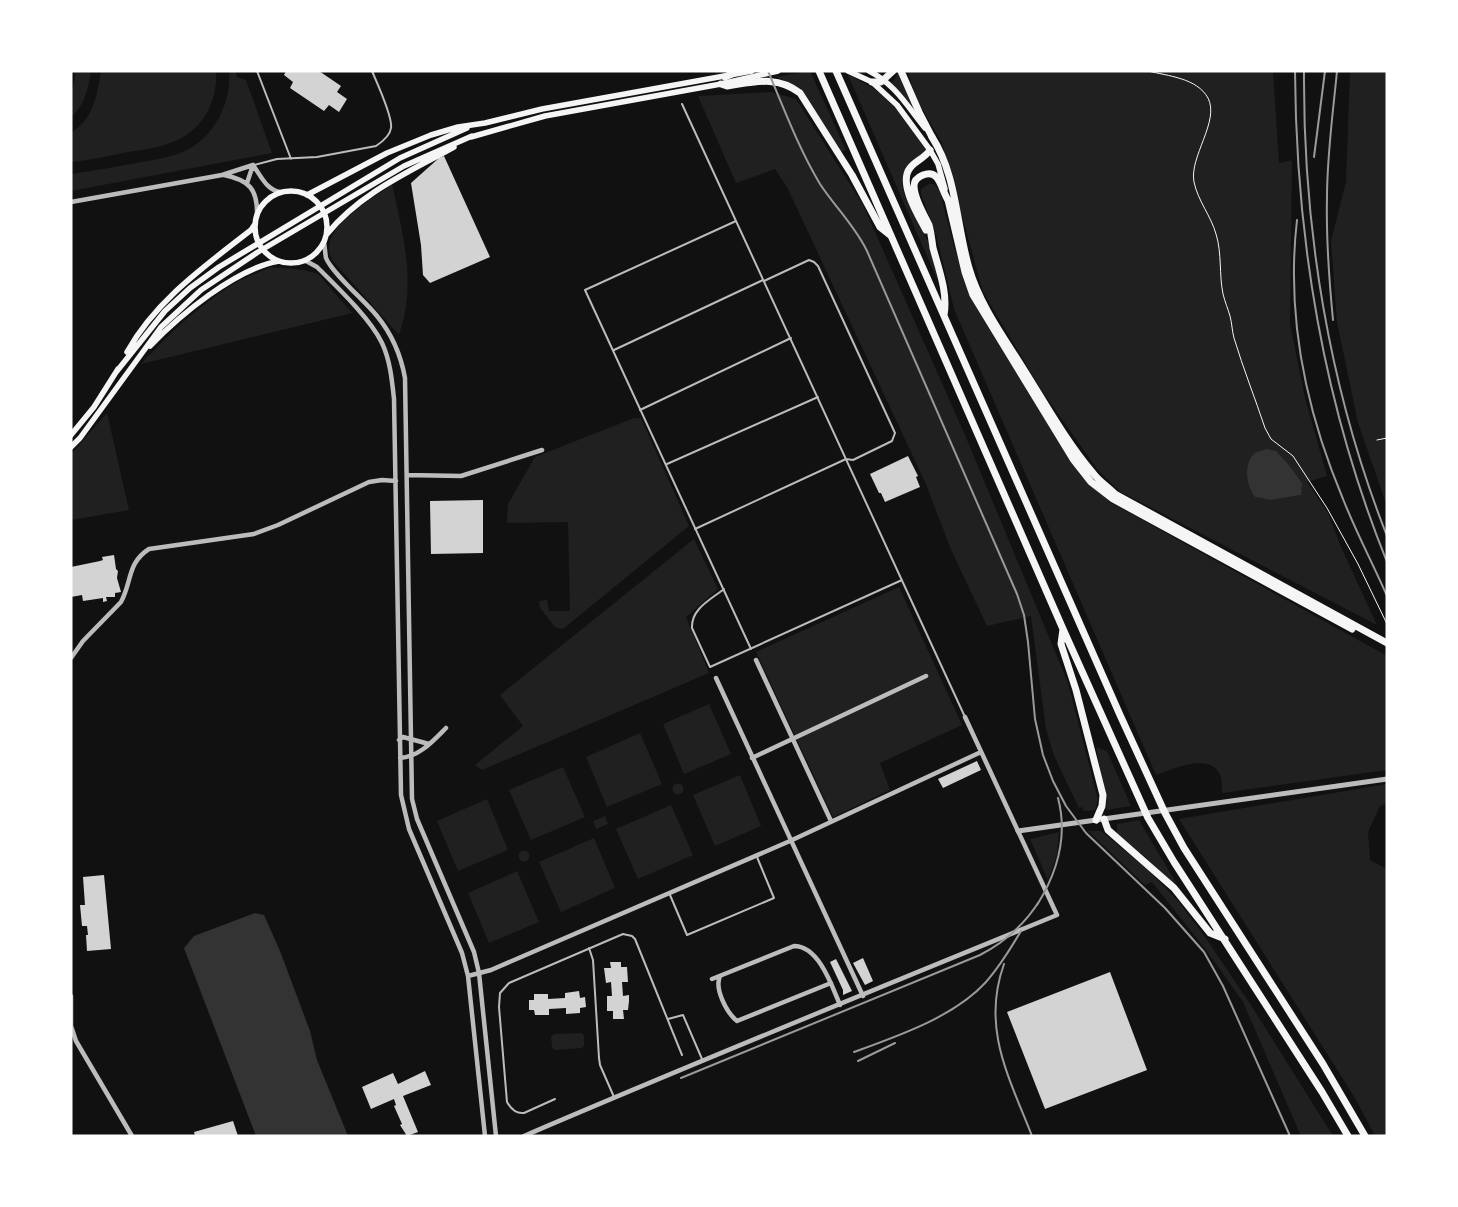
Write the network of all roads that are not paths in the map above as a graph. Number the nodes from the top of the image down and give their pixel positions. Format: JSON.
{"nodes":[{"id":1,"x":257,"y":71,"type":"edge"},
{"id":2,"x":372,"y":71,"type":"edge"},
{"id":3,"x":739,"y":71,"type":"edge"},
{"id":4,"x":752,"y":71,"type":"edge"},
{"id":5,"x":778,"y":71,"type":"edge"},
{"id":6,"x":819,"y":71,"type":"edge"},
{"id":7,"x":836,"y":71,"type":"edge"},
{"id":8,"x":848,"y":71,"type":"edge"},
{"id":9,"x":869,"y":71,"type":"edge"},
{"id":10,"x":893,"y":71,"type":"edge"},
{"id":11,"x":901,"y":71,"type":"edge"},
{"id":12,"x":725,"y":77,"type":"junction"},
{"id":13,"x":885,"y":80,"type":"junction"},
{"id":14,"x":872,"y":82,"type":"junction"},
{"id":15,"x":720,"y":84,"type":"junction"},
{"id":16,"x":682,"y":104,"type":"dead end"},
{"id":17,"x":473,"y":126,"type":"junction"},
{"id":18,"x":472,"y":136,"type":"junction"},
{"id":19,"x":932,"y":137,"type":"junction"},
{"id":20,"x":930,"y":150,"type":"junction"},
{"id":21,"x":291,"y":159,"type":"junction"},
{"id":22,"x":253,"y":165,"type":"junction"},
{"id":23,"x":222,"y":175,"type":"junction"},
{"id":24,"x":247,"y":183,"type":"junction"},
{"id":25,"x":282,"y":192,"type":"junction"},
{"id":26,"x":310,"y":196,"type":"junction"},
{"id":27,"x":948,"y":200,"type":"junction"},
{"id":28,"x":71,"y":202,"type":"edge"},
{"id":29,"x":257,"y":216,"type":"junction"},
{"id":30,"x":736,"y":221,"type":"junction"},
{"id":31,"x":255,"y":227,"type":"junction"},
{"id":32,"x":327,"y":234,"type":"junction"},
{"id":33,"x":893,"y":237,"type":"junction"},
{"id":34,"x":932,"y":241,"type":"junction"},
{"id":35,"x":324,"y":243,"type":"junction"},
{"id":36,"x":277,"y":260,"type":"junction"},
{"id":37,"x":306,"y":260,"type":"junction"},
{"id":38,"x":764,"y":280,"type":"junction"},
{"id":39,"x":944,"y":315,"type":"junction"},
{"id":40,"x":791,"y":338,"type":"junction"},
{"id":41,"x":614,"y":350,"type":"junction"},
{"id":42,"x":131,"y":366,"type":"junction"},
{"id":43,"x":117,"y":371,"type":"junction"},
{"id":44,"x":818,"y":397,"type":"junction"},
{"id":45,"x":640,"y":410,"type":"junction"},
{"id":46,"x":71,"y":435,"type":"edge"},
{"id":47,"x":71,"y":447,"type":"edge"},
{"id":48,"x":542,"y":450,"type":"dead end"},
{"id":49,"x":846,"y":460,"type":"junction"},
{"id":50,"x":666,"y":465,"type":"junction"},
{"id":51,"x":407,"y":475,"type":"junction"},
{"id":52,"x":396,"y":481,"type":"junction"},
{"id":53,"x":695,"y":529,"type":"junction"},
{"id":54,"x":902,"y":580,"type":"junction"},
{"id":55,"x":724,"y":589,"type":"junction"},
{"id":56,"x":1064,"y":629,"type":"junction"},
{"id":57,"x":1387,"y":643,"type":"edge"},
{"id":58,"x":1387,"y":648,"type":"edge"},
{"id":59,"x":751,"y":649,"type":"junction"},
{"id":60,"x":71,"y":658,"type":"edge"},
{"id":61,"x":756,"y":660,"type":"dead end"},
{"id":62,"x":926,"y":676,"type":"dead end"},
{"id":63,"x":716,"y":678,"type":"dead end"},
{"id":64,"x":965,"y":716,"type":"joint"},
{"id":65,"x":446,"y":728,"type":"dead end"},
{"id":66,"x":410,"y":738,"type":"junction"},
{"id":67,"x":793,"y":739,"type":"junction"},
{"id":68,"x":400,"y":740,"type":"junction"},
{"id":69,"x":429,"y":744,"type":"junction"},
{"id":70,"x":981,"y":752,"type":"junction"},
{"id":71,"x":410,"y":757,"type":"junction"},
{"id":72,"x":400,"y":758,"type":"junction"},
{"id":73,"x":752,"y":758,"type":"junction"},
{"id":74,"x":1387,"y":779,"type":"edge"},
{"id":75,"x":1104,"y":819,"type":"junction"},
{"id":76,"x":1096,"y":820,"type":"junction"},
{"id":77,"x":831,"y":822,"type":"junction"},
{"id":78,"x":1018,"y":830,"type":"junction"},
{"id":79,"x":790,"y":841,"type":"junction"},
{"id":80,"x":756,"y":855,"type":"junction"},
{"id":81,"x":669,"y":892,"type":"junction"},
{"id":82,"x":456,"y":911,"type":"junction"},
{"id":83,"x":446,"y":915,"type":"junction"},
{"id":84,"x":1225,"y":939,"type":"junction"},
{"id":85,"x":589,"y":948,"type":"junction"},
{"id":86,"x":479,"y":973,"type":"junction"},
{"id":87,"x":468,"y":976,"type":"junction"},
{"id":88,"x":720,"y":976,"type":"junction"},
{"id":89,"x":712,"y":979,"type":"dead end"},
{"id":90,"x":831,"y":983,"type":"junction"},
{"id":91,"x":71,"y":996,"type":"edge"},
{"id":92,"x":862,"y":996,"type":"junction"},
{"id":93,"x":840,"y":1005,"type":"junction"},
{"id":94,"x":71,"y":1018,"type":"edge"},
{"id":95,"x":668,"y":1019,"type":"junction"},
{"id":96,"x":682,"y":1055,"type":"dead end"},
{"id":97,"x":703,"y":1060,"type":"junction"},
{"id":98,"x":614,"y":1097,"type":"junction"},
{"id":99,"x":556,"y":1099,"type":"dead end"},
{"id":100,"x":132,"y":1136,"type":"edge"},
{"id":101,"x":485,"y":1136,"type":"edge"},
{"id":102,"x":496,"y":1136,"type":"edge"},
{"id":103,"x":524,"y":1136,"type":"edge"},
{"id":104,"x":1348,"y":1136,"type":"edge"},
{"id":105,"x":1365,"y":1136,"type":"edge"}],
"edges":[{"from":1,"to":21,"type":"lane"},
{"from":2,"to":21,"type":"lane"},
{"from":3,"to":12,"type":"main road"},
{"from":4,"to":12,"type":"main road"},
{"from":5,"to":15,"type":"main road"},
{"from":6,"to":33,"type":"main road"},
{"from":7,"to":39,"type":"main road"},
{"from":8,"to":14,"type":"main road"},
{"from":9,"to":13,"type":"main road"},
{"from":10,"to":13,"type":"main road"},
{"from":11,"to":19,"type":"main road"},
{"from":12,"to":17,"type":"main road"},
{"from":13,"to":14,"type":"main road"},
{"from":13,"to":19,"type":"main road"},
{"from":14,"to":20,"type":"main road"},
{"from":15,"to":18,"type":"main road"},
{"from":15,"to":33,"type":"main road"},
{"from":16,"to":30,"type":"lane"},
{"from":17,"to":26,"type":"main road"},
{"from":17,"to":43,"type":"main road"},
{"from":18,"to":32,"type":"main road"},
{"from":18,"to":42,"type":"main road"},
{"from":19,"to":20,"type":"main road"},
{"from":19,"to":57,"type":"main road"},
{"from":20,"to":27,"type":"main road"},
{"from":20,"to":34,"type":"main road"},
{"from":21,"to":22,"type":"lane"},
{"from":22,"to":23,"type":"street"},
{"from":22,"to":24,"type":"street"},
{"from":22,"to":25,"type":"street"},
{"from":23,"to":24,"type":"street"},
{"from":23,"to":28,"type":"street"},
{"from":24,"to":29,"type":"street"},
{"from":25,"to":26,"type":"main road"},
{"from":25,"to":29,"type":"main road"},
{"from":26,"to":32,"type":"main road"},
{"from":27,"to":34,"type":"main road"},
{"from":27,"to":58,"type":"main road"},
{"from":29,"to":31,"type":"main road"},
{"from":30,"to":38,"type":"lane"},
{"from":30,"to":41,"type":"lane"},
{"from":31,"to":36,"type":"main road"},
{"from":31,"to":43,"type":"main road"},
{"from":32,"to":35,"type":"main road"},
{"from":33,"to":56,"type":"main road"},
{"from":34,"to":39,"type":"main road"},
{"from":35,"to":37,"type":"main road"},
{"from":35,"to":51,"type":"street"},
{"from":36,"to":37,"type":"main road"},
{"from":36,"to":42,"type":"main road"},
{"from":37,"to":52,"type":"street"},
{"from":38,"to":40,"type":"lane"},
{"from":38,"to":41,"type":"lane"},
{"from":38,"to":49,"type":"lane"},
{"from":39,"to":105,"type":"main road"},
{"from":40,"to":44,"type":"lane"},
{"from":40,"to":45,"type":"lane"},
{"from":41,"to":45,"type":"lane"},
{"from":42,"to":47,"type":"main road"},
{"from":43,"to":46,"type":"main road"},
{"from":44,"to":49,"type":"lane"},
{"from":44,"to":50,"type":"lane"},
{"from":45,"to":50,"type":"lane"},
{"from":48,"to":51,"type":"street"},
{"from":49,"to":53,"type":"lane"},
{"from":49,"to":54,"type":"lane"},
{"from":50,"to":53,"type":"lane"},
{"from":51,"to":66,"type":"street"},
{"from":52,"to":60,"type":"street"},
{"from":52,"to":68,"type":"street"},
{"from":53,"to":55,"type":"lane"},
{"from":54,"to":59,"type":"lane"},
{"from":54,"to":64,"type":"lane"},
{"from":55,"to":59,"type":"lane"},
{"from":55,"to":59,"type":"lane"},
{"from":56,"to":76,"type":"main road"},
{"from":56,"to":84,"type":"main road"},
{"from":61,"to":67,"type":"street"},
{"from":62,"to":67,"type":"street"},
{"from":63,"to":73,"type":"street"},
{"from":64,"to":70,"type":"street"},
{"from":65,"to":69,"type":"street"},
{"from":66,"to":68,"type":"street"},
{"from":66,"to":69,"type":"street"},
{"from":66,"to":71,"type":"street"},
{"from":67,"to":73,"type":"street"},
{"from":67,"to":77,"type":"street"},
{"from":68,"to":72,"type":"street"},
{"from":69,"to":71,"type":"street"},
{"from":70,"to":77,"type":"street"},
{"from":70,"to":78,"type":"street"},
{"from":71,"to":72,"type":"street"},
{"from":71,"to":82,"type":"street"},
{"from":72,"to":83,"type":"street"},
{"from":73,"to":79,"type":"street"},
{"from":74,"to":75,"type":"street"},
{"from":75,"to":76,"type":"street"},
{"from":75,"to":84,"type":"main road"},
{"from":76,"to":78,"type":"street"},
{"from":77,"to":79,"type":"street"},
{"from":78,"to":92,"type":"street"},
{"from":79,"to":80,"type":"street"},
{"from":79,"to":92,"type":"street"},
{"from":80,"to":81,"type":"street"},
{"from":80,"to":81,"type":"lane"},
{"from":81,"to":86,"type":"street"},
{"from":82,"to":83,"type":"street"},
{"from":82,"to":86,"type":"street"},
{"from":83,"to":87,"type":"street"},
{"from":84,"to":104,"type":"main road"},
{"from":85,"to":95,"type":"lane"},
{"from":85,"to":98,"type":"lane"},
{"from":85,"to":99,"type":"lane"},
{"from":86,"to":87,"type":"street"},
{"from":86,"to":102,"type":"street"},
{"from":87,"to":101,"type":"street"},
{"from":88,"to":89,"type":"street"},
{"from":88,"to":90,"type":"street"},
{"from":88,"to":90,"type":"street"},
{"from":90,"to":93,"type":"street"},
{"from":91,"to":94,"type":"street"},
{"from":92,"to":93,"type":"street"},
{"from":93,"to":97,"type":"street"},
{"from":94,"to":100,"type":"street"},
{"from":95,"to":96,"type":"lane"},
{"from":95,"to":97,"type":"lane"},
{"from":97,"to":98,"type":"street"},
{"from":98,"to":103,"type":"street"}]}
